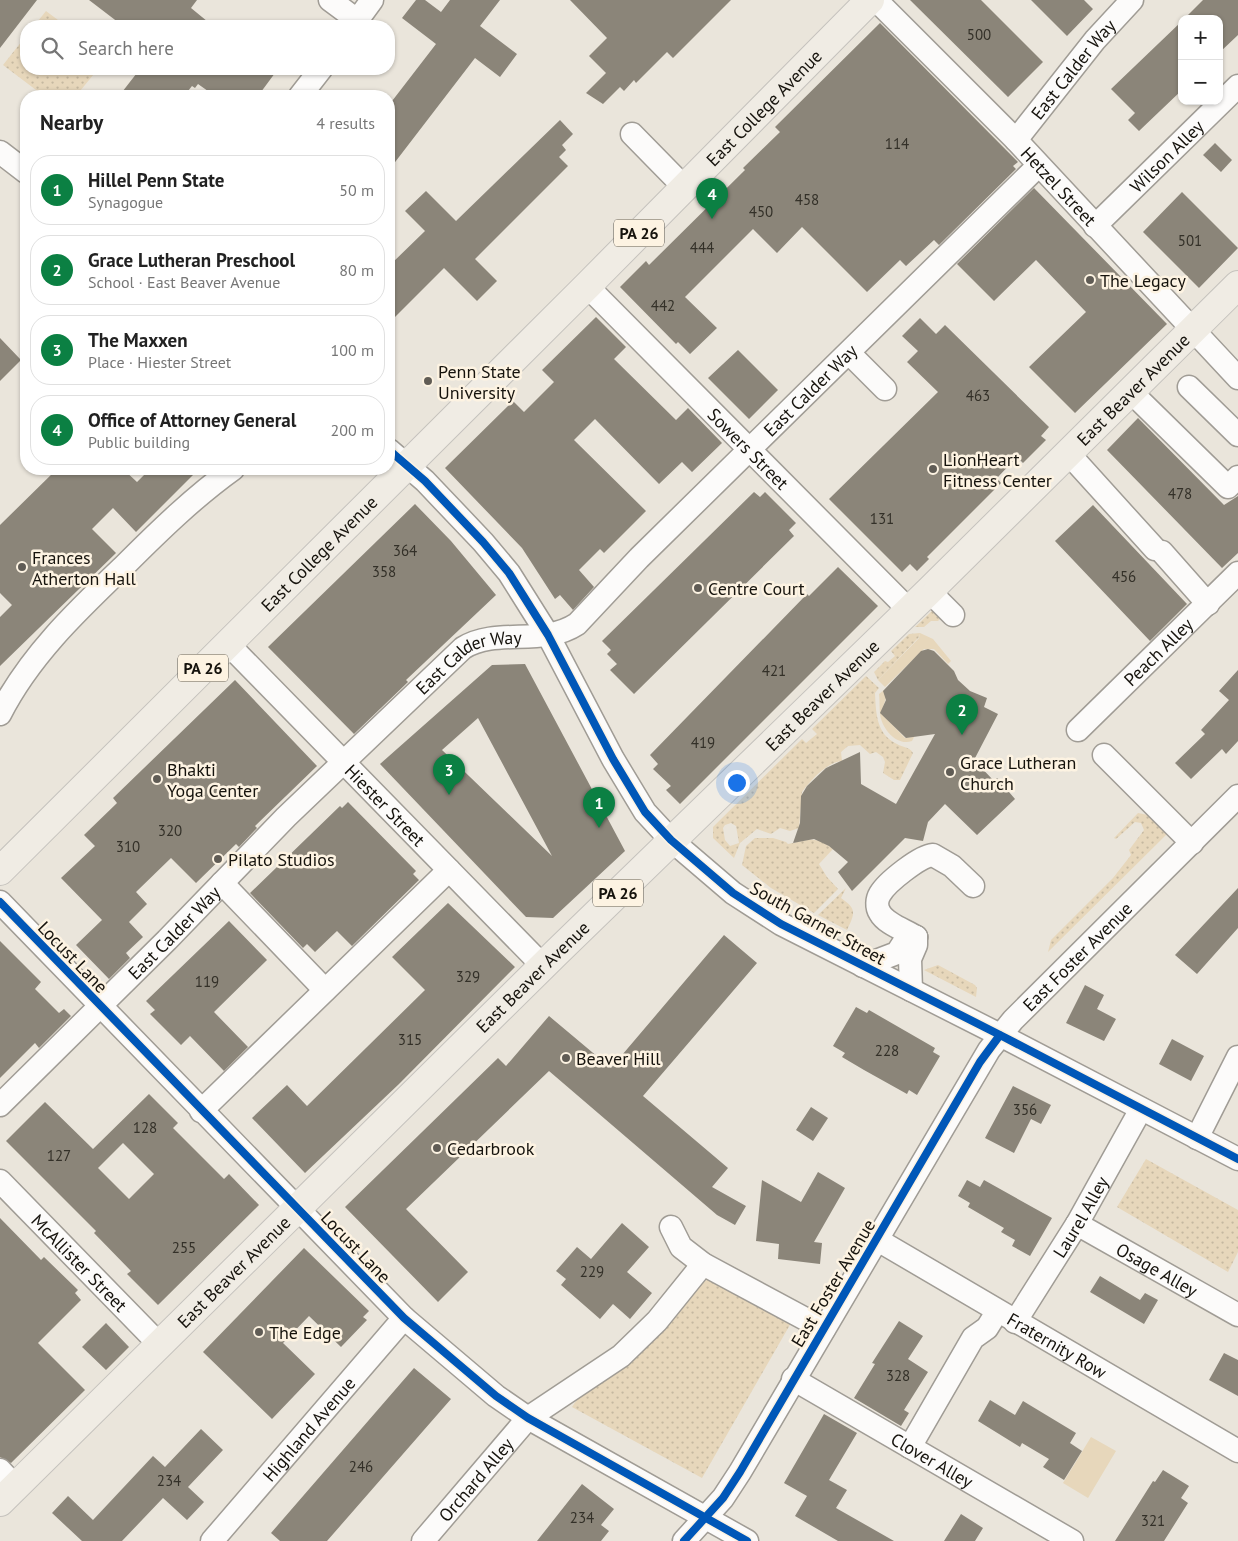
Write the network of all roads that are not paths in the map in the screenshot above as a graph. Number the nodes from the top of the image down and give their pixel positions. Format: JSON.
{"nodes":[{"id":1,"x":330,"y":0,"type":"edge"},
{"id":2,"x":372,"y":0,"type":"edge"},
{"id":3,"x":870,"y":0,"type":"edge"},
{"id":4,"x":876,"y":0,"type":"edge"},
{"id":5,"x":1127,"y":2,"type":"edge"},
{"id":6,"x":352,"y":20,"type":"edge"},
{"id":7,"x":357,"y":20,"type":"edge"},
{"id":8,"x":316,"y":75,"type":"edge"},
{"id":9,"x":1238,"y":86,"type":"edge"},
{"id":10,"x":305,"y":90,"type":"edge"},
{"id":11,"x":632,"y":134,"type":"dead end"},
{"id":12,"x":1016,"y":140,"type":"junction"},
{"id":13,"x":0,"y":152,"type":"edge"},
{"id":14,"x":1038,"y":166,"type":"junction"},
{"id":15,"x":20,"y":167,"type":"edge"},
{"id":16,"x":684,"y":188,"type":"junction"},
{"id":17,"x":1096,"y":226,"type":"junction"},
{"id":18,"x":1238,"y":285,"type":"edge"},
{"id":19,"x":587,"y":286,"type":"junction"},
{"id":20,"x":1193,"y":330,"type":"junction"},
{"id":21,"x":849,"y":354,"type":"junction"},
{"id":22,"x":1238,"y":378,"type":"edge"},
{"id":23,"x":1189,"y":387,"type":"dead end"},
{"id":24,"x":885,"y":389,"type":"dead end"},
{"id":25,"x":1130,"y":391,"type":"junction"},
{"id":26,"x":1238,"y":435,"type":"edge"},
{"id":27,"x":750,"y":451,"type":"junction"},
{"id":28,"x":1068,"y":453,"type":"junction"},
{"id":29,"x":398,"y":458,"type":"edge"},
{"id":30,"x":226,"y":475,"type":"edge"},
{"id":31,"x":382,"y":475,"type":"edge"},
{"id":32,"x":1238,"y":477,"type":"edge"},
{"id":33,"x":1238,"y":573,"type":"edge"},
{"id":34,"x":929,"y":591,"type":"junction"},
{"id":35,"x":1208,"y":604,"type":"junction"},
{"id":36,"x":909,"y":610,"type":"junction"},
{"id":37,"x":954,"y":615,"type":"dead end"},
{"id":38,"x":548,"y":635,"type":"junction"},
{"id":39,"x":228,"y":644,"type":"junction"},
{"id":40,"x":0,"y":714,"type":"edge"},
{"id":41,"x":1078,"y":730,"type":"dead end"},
{"id":42,"x":1104,"y":755,"type":"dead end"},
{"id":43,"x":344,"y":762,"type":"junction"},
{"id":44,"x":1238,"y":796,"type":"edge"},
{"id":45,"x":671,"y":840,"type":"junction"},
{"id":46,"x":1192,"y":843,"type":"junction"},
{"id":47,"x":449,"y":870,"type":"junction"},
{"id":48,"x":0,"y":871,"type":"edge"},
{"id":49,"x":222,"y":883,"type":"junction"},
{"id":50,"x":973,"y":886,"type":"dead end"},
{"id":51,"x":0,"y":902,"type":"edge"},
{"id":52,"x":916,"y":936,"type":"junction"},
{"id":53,"x":543,"y":966,"type":"junction"},
{"id":54,"x":863,"y":966,"type":"junction"},
{"id":55,"x":326,"y":990,"type":"junction"},
{"id":56,"x":911,"y":990,"type":"junction"},
{"id":57,"x":100,"y":1007,"type":"junction"},
{"id":58,"x":1000,"y":1035,"type":"junction"},
{"id":59,"x":1238,"y":1057,"type":"edge"},
{"id":60,"x":0,"y":1105,"type":"edge"},
{"id":61,"x":1141,"y":1109,"type":"junction"},
{"id":62,"x":201,"y":1111,"type":"junction"},
{"id":63,"x":1197,"y":1138,"type":"junction"},
{"id":64,"x":1238,"y":1159,"type":"edge"},
{"id":65,"x":0,"y":1181,"type":"edge"},
{"id":66,"x":298,"y":1208,"type":"junction"},
{"id":67,"x":1077,"y":1224,"type":"junction"},
{"id":68,"x":671,"y":1227,"type":"dead end"},
{"id":69,"x":876,"y":1240,"type":"junction"},
{"id":70,"x":703,"y":1264,"type":"junction"},
{"id":71,"x":1238,"y":1315,"type":"edge"},
{"id":72,"x":1006,"y":1317,"type":"junction"},
{"id":73,"x":404,"y":1318,"type":"junction"},
{"id":74,"x":824,"y":1329,"type":"junction"},
{"id":75,"x":160,"y":1345,"type":"junction"},
{"id":76,"x":793,"y":1379,"type":"junction"},
{"id":77,"x":528,"y":1418,"type":"junction"},
{"id":78,"x":910,"y":1446,"type":"junction"},
{"id":79,"x":1238,"y":1451,"type":"edge"},
{"id":80,"x":5,"y":1486,"type":"edge"},
{"id":81,"x":706,"y":1516,"type":"junction"},
{"id":82,"x":212,"y":1541,"type":"edge"},
{"id":83,"x":423,"y":1541,"type":"edge"},
{"id":84,"x":684,"y":1541,"type":"edge"},
{"id":85,"x":748,"y":1541,"type":"edge"},
{"id":86,"x":1072,"y":1541,"type":"edge"}],
"edges":[{"from":1,"to":6,"type":"street"},
{"from":2,"to":7,"type":"street"},
{"from":3,"to":16,"type":"main road","name":"East College Avenue","number":"PA 26"},
{"from":4,"to":12,"type":"street","name":"Hetzel Street"},
{"from":5,"to":12,"type":"street","name":"East Calder Way"},
{"from":8,"to":10,"type":"street"},
{"from":9,"to":17,"type":"street","name":"Wilson Alley"},
{"from":11,"to":16,"type":"street"},
{"from":12,"to":14,"type":"street","name":"Hetzel Street"},
{"from":13,"to":15,"type":"street"},
{"from":14,"to":17,"type":"street","name":"Hetzel Street"},
{"from":14,"to":21,"type":"street","name":"East Calder Way"},
{"from":16,"to":19,"type":"main road","name":"East College Avenue","number":"PA 26"},
{"from":17,"to":20,"type":"street","name":"Hetzel Street"},
{"from":18,"to":20,"type":"main road","name":"East Beaver Avenue","number":"PA 26"},
{"from":19,"to":27,"type":"street","name":"Sowers Street"},
{"from":19,"to":29,"type":"main road","name":"East College Avenue","number":"PA 26"},
{"from":20,"to":22,"type":"street","name":"Hetzel Street"},
{"from":20,"to":25,"type":"main road","name":"East Beaver Avenue","number":"PA 26"},
{"from":21,"to":24,"type":"street"},
{"from":21,"to":27,"type":"street","name":"East Calder Way"},
{"from":23,"to":26,"type":"street"},
{"from":25,"to":28,"type":"main road","name":"East Beaver Avenue","number":"PA 26"},
{"from":25,"to":32,"type":"street"},
{"from":27,"to":36,"type":"street","name":"Sowers Street"},
{"from":27,"to":38,"type":"street","name":"East Calder Way"},
{"from":28,"to":34,"type":"main road","name":"East Beaver Avenue","number":"PA 26"},
{"from":28,"to":35,"type":"street"},
{"from":29,"to":38,"type":"street","name":"South Garner Street"},
{"from":30,"to":40,"type":"street"},
{"from":31,"to":39,"type":"main road","name":"East College Avenue","number":"PA 26"},
{"from":33,"to":35,"type":"street","name":"Peach Alley"},
{"from":34,"to":36,"type":"main road","name":"East Beaver Avenue","number":"PA 26"},
{"from":34,"to":37,"type":"street"},
{"from":35,"to":41,"type":"street","name":"Peach Alley"},
{"from":36,"to":45,"type":"main road","name":"East Beaver Avenue","number":"PA 26"},
{"from":38,"to":43,"type":"street","name":"East Calder Way"},
{"from":38,"to":45,"type":"street","name":"South Garner Street"},
{"from":39,"to":43,"type":"street","name":"Hiester Street"},
{"from":39,"to":48,"type":"main road","name":"East College Avenue","number":"PA 26"},
{"from":42,"to":46,"type":"street"},
{"from":43,"to":47,"type":"street","name":"Hiester Street"},
{"from":43,"to":49,"type":"street","name":"East Calder Way"},
{"from":44,"to":46,"type":"street","name":"East Foster Avenue"},
{"from":45,"to":53,"type":"main road","name":"East Beaver Avenue","number":"PA 26"},
{"from":45,"to":54,"type":"street","name":"South Garner Street"},
{"from":46,"to":58,"type":"street","name":"East Foster Avenue"},
{"from":47,"to":53,"type":"street","name":"Hiester Street"},
{"from":47,"to":55,"type":"street"},
{"from":49,"to":55,"type":"street"},
{"from":49,"to":57,"type":"street","name":"East Calder Way"},
{"from":50,"to":52,"type":"street"},
{"from":51,"to":57,"type":"street","name":"Locust Lane"},
{"from":52,"to":54,"type":"street"},
{"from":52,"to":56,"type":"street"},
{"from":53,"to":66,"type":"main road","name":"East Beaver Avenue","number":"PA 26"},
{"from":54,"to":56,"type":"street","name":"South Garner Street"},
{"from":55,"to":62,"type":"street"},
{"from":56,"to":58,"type":"street","name":"South Garner Street"},
{"from":57,"to":60,"type":"street","name":"East Calder Way"},
{"from":57,"to":62,"type":"street","name":"Locust Lane"},
{"from":58,"to":61,"type":"street","name":"South Garner Street"},
{"from":58,"to":69,"type":"street","name":"East Foster Avenue"},
{"from":59,"to":63,"type":"street"},
{"from":61,"to":63,"type":"street","name":"South Garner Street"},
{"from":61,"to":67,"type":"street","name":"Laurel Alley"},
{"from":62,"to":66,"type":"street","name":"Locust Lane"},
{"from":63,"to":64,"type":"street","name":"South Garner Street"},
{"from":65,"to":75,"type":"street","name":"McAllister Street"},
{"from":66,"to":73,"type":"street","name":"Locust Lane"},
{"from":66,"to":75,"type":"main road","name":"East Beaver Avenue","number":"PA 26"},
{"from":67,"to":71,"type":"street","name":"Osage Alley"},
{"from":67,"to":72,"type":"street","name":"Laurel Alley"},
{"from":68,"to":70,"type":"street"},
{"from":69,"to":72,"type":"street","name":"Fraternity Row"},
{"from":69,"to":74,"type":"street","name":"East Foster Avenue"},
{"from":70,"to":74,"type":"street"},
{"from":70,"to":77,"type":"street","name":"Orchard Alley"},
{"from":72,"to":78,"type":"street","name":"Laurel Alley"},
{"from":72,"to":79,"type":"street","name":"Fraternity Row"},
{"from":73,"to":77,"type":"street","name":"Locust Lane"},
{"from":73,"to":82,"type":"street","name":"Highland Avenue"},
{"from":74,"to":76,"type":"street","name":"East Foster Avenue"},
{"from":75,"to":80,"type":"main road","name":"East Beaver Avenue","number":"PA 26"},
{"from":76,"to":78,"type":"street","name":"Clover Alley"},
{"from":76,"to":81,"type":"street","name":"East Foster Avenue"},
{"from":77,"to":81,"type":"street","name":"Locust Lane"},
{"from":77,"to":83,"type":"street","name":"Orchard Alley"},
{"from":78,"to":86,"type":"street","name":"Clover Alley"},
{"from":81,"to":84,"type":"street","name":"East Foster Avenue"},
{"from":81,"to":85,"type":"street","name":"Locust Lane"}]}
